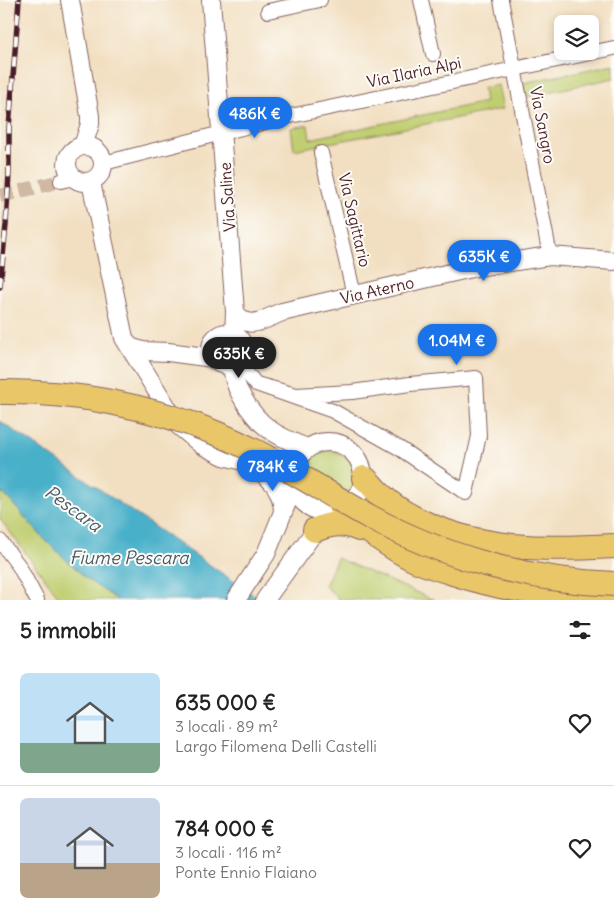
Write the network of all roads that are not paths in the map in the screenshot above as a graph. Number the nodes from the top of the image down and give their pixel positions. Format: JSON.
{"nodes":[{"id":1,"x":70,"y":0,"type":"edge"},
{"id":2,"x":211,"y":0,"type":"edge"},
{"id":3,"x":320,"y":0,"type":"edge"},
{"id":4,"x":421,"y":0,"type":"edge"},
{"id":5,"x":501,"y":0,"type":"edge"},
{"id":6,"x":268,"y":12,"type":"dead end"},
{"id":7,"x":614,"y":48,"type":"edge"},
{"id":8,"x":433,"y":54,"type":"dead end"},
{"id":9,"x":515,"y":68,"type":"junction"},
{"id":10,"x":222,"y":133,"type":"junction"},
{"id":11,"x":83,"y":146,"type":"junction"},
{"id":12,"x":322,"y":153,"type":"dead end"},
{"id":13,"x":104,"y":163,"type":"junction"},
{"id":14,"x":77,"y":177,"type":"junction"},
{"id":15,"x":550,"y":256,"type":"junction"},
{"id":16,"x":614,"y":261,"type":"edge"},
{"id":17,"x":354,"y":295,"type":"junction"},
{"id":18,"x":235,"y":312,"type":"junction"},
{"id":19,"x":257,"y":322,"type":"junction"},
{"id":20,"x":130,"y":347,"type":"junction"},
{"id":21,"x":237,"y":348,"type":"junction"},
{"id":22,"x":213,"y":358,"type":"junction"},
{"id":23,"x":0,"y":377,"type":"edge"},
{"id":24,"x":256,"y":384,"type":"junction"},
{"id":25,"x":0,"y":392,"type":"edge"},
{"id":26,"x":248,"y":408,"type":"junction"},
{"id":27,"x":307,"y":448,"type":"junction"},
{"id":28,"x":234,"y":459,"type":"junction"},
{"id":29,"x":364,"y":478,"type":"junction"},
{"id":30,"x":293,"y":483,"type":"junction"},
{"id":31,"x":283,"y":511,"type":"junction"},
{"id":32,"x":327,"y":518,"type":"junction"},
{"id":33,"x":0,"y":541,"type":"edge"},
{"id":34,"x":614,"y":546,"type":"edge"},
{"id":35,"x":0,"y":555,"type":"edge"},
{"id":36,"x":19,"y":566,"type":"junction"},
{"id":37,"x":614,"y":569,"type":"edge"},
{"id":38,"x":614,"y":584,"type":"edge"},
{"id":39,"x":614,"y":599,"type":"edge"},
{"id":40,"x":37,"y":600,"type":"edge"},
{"id":41,"x":236,"y":600,"type":"edge"},
{"id":42,"x":266,"y":600,"type":"edge"}],
"edges":[{"from":1,"to":11,"type":"street"},
{"from":2,"to":10,"type":"street","name":"Via Saline"},
{"from":3,"to":6,"type":"street"},
{"from":4,"to":8,"type":"street"},
{"from":5,"to":9,"type":"street","name":"Via Sangro"},
{"from":7,"to":9,"type":"street","name":"Via Ilaria Alpi"},
{"from":9,"to":10,"type":"street","name":"Via Ilaria Alpi"},
{"from":9,"to":15,"type":"street","name":"Via Sangro"},
{"from":10,"to":13,"type":"street","name":"Via Ilaria Alpi"},
{"from":10,"to":18,"type":"street","name":"Via Saline"},
{"from":11,"to":13,"type":"street"},
{"from":11,"to":14,"type":"street"},
{"from":12,"to":17,"type":"street","name":"Via Sagittario"},
{"from":13,"to":14,"type":"street"},
{"from":14,"to":20,"type":"street"},
{"from":15,"to":16,"type":"street","name":"Via Aterno"},
{"from":15,"to":17,"type":"street","name":"Via Aterno"},
{"from":17,"to":19,"type":"street","name":"Via Aterno"},
{"from":18,"to":19,"type":"street"},
{"from":18,"to":21,"type":"street","name":"Via Saline"},
{"from":19,"to":21,"type":"street","name":"Via Aterno"},
{"from":20,"to":22,"type":"street"},
{"from":20,"to":28,"type":"street"},
{"from":21,"to":22,"type":"street"},
{"from":21,"to":22,"type":"street"},
{"from":21,"to":24,"type":"street"},
{"from":21,"to":26,"type":"street","name":"Via Saline"},
{"from":23,"to":37,"type":"highway"},
{"from":24,"to":24,"type":"street"},
{"from":24,"to":26,"type":"street"},
{"from":25,"to":38,"type":"highway","bridge":true},
{"from":26,"to":27,"type":"street","name":"Via Saline"},
{"from":27,"to":29,"type":"street"},
{"from":27,"to":30,"type":"street"},
{"from":28,"to":30,"type":"street"},
{"from":28,"to":31,"type":"street"},
{"from":29,"to":32,"type":"street"},
{"from":29,"to":34,"type":"highway"},
{"from":30,"to":31,"type":"street"},
{"from":30,"to":32,"type":"street"},
{"from":31,"to":41,"type":"street"},
{"from":32,"to":39,"type":"highway"},
{"from":32,"to":42,"type":"street"},
{"from":33,"to":36,"type":"street"},
{"from":35,"to":36,"type":"street"},
{"from":36,"to":40,"type":"street"}]}
